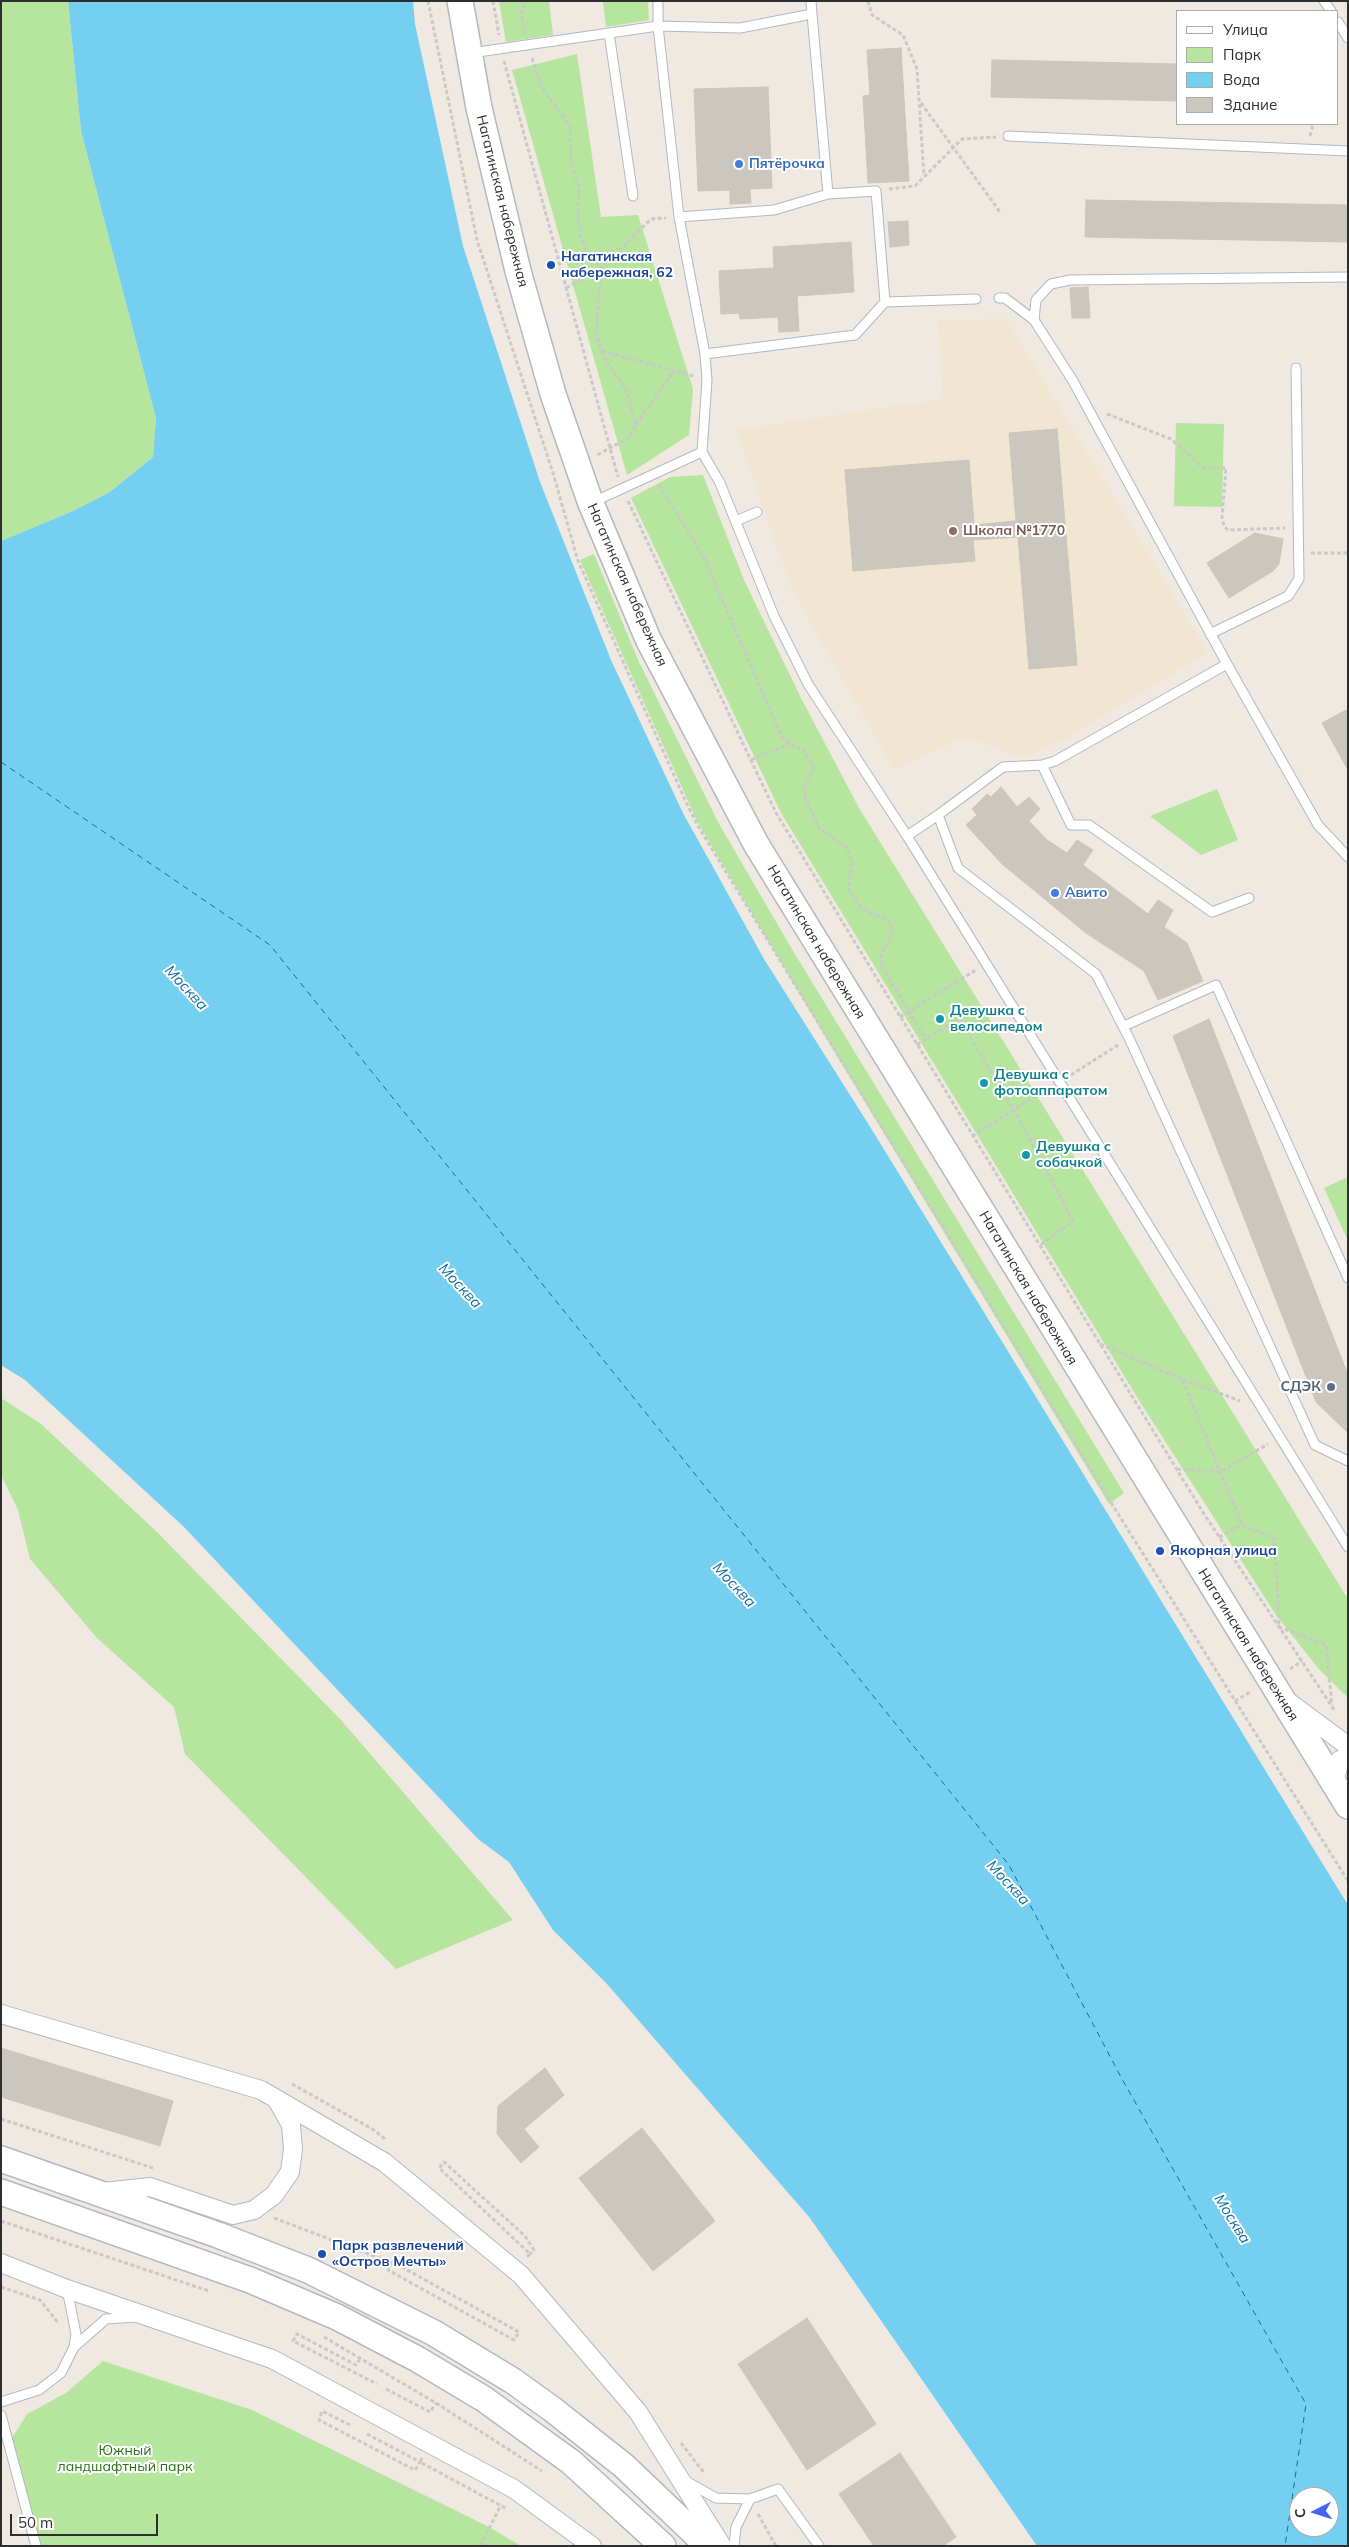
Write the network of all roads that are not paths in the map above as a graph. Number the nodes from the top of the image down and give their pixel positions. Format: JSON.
{"nodes":[{"id":1,"x":460,"y":1,"type":"edge"},
{"id":2,"x":658,"y":1,"type":"edge"},
{"id":3,"x":811,"y":1,"type":"edge"},
{"id":4,"x":812,"y":14,"type":"junction"},
{"id":5,"x":1339,"y":24,"type":"edge"},
{"id":6,"x":658,"y":26,"type":"junction"},
{"id":7,"x":609,"y":33,"type":"junction"},
{"id":8,"x":1348,"y":38,"type":"edge"},
{"id":9,"x":468,"y":54,"type":"junction"},
{"id":10,"x":1008,"y":136,"type":"road end"},
{"id":11,"x":1348,"y":151,"type":"edge"},
{"id":12,"x":828,"y":194,"type":"junction"},
{"id":13,"x":633,"y":196,"type":"dead end"},
{"id":14,"x":679,"y":217,"type":"junction"},
{"id":15,"x":1348,"y":276,"type":"edge"},
{"id":16,"x":999,"y":298,"type":"dead end"},
{"id":17,"x":976,"y":299,"type":"dead end"},
{"id":18,"x":885,"y":302,"type":"junction"},
{"id":19,"x":1034,"y":320,"type":"junction"},
{"id":20,"x":705,"y":354,"type":"junction"},
{"id":21,"x":1296,"y":368,"type":"dead end"},
{"id":22,"x":702,"y":452,"type":"junction"},
{"id":23,"x":591,"y":504,"type":"junction"},
{"id":24,"x":757,"y":512,"type":"dead end"},
{"id":25,"x":736,"y":521,"type":"junction"},
{"id":26,"x":1210,"y":634,"type":"junction"},
{"id":27,"x":1227,"y":664,"type":"junction"},
{"id":28,"x":1042,"y":765,"type":"junction"},
{"id":29,"x":938,"y":815,"type":"junction"},
{"id":30,"x":907,"y":836,"type":"junction"},
{"id":31,"x":1348,"y":857,"type":"edge"},
{"id":32,"x":1249,"y":898,"type":"dead end"},
{"id":33,"x":1124,"y":1026,"type":"junction"},
{"id":34,"x":1348,"y":1278,"type":"edge"},
{"id":35,"x":1348,"y":1461,"type":"edge"},
{"id":36,"x":1348,"y":1547,"type":"edge"},
{"id":37,"x":1278,"y":1695,"type":"junction"},
{"id":38,"x":1348,"y":1746,"type":"edge"},
{"id":39,"x":1348,"y":1757,"type":"edge"},
{"id":40,"x":1334,"y":1783,"type":"junction"},
{"id":41,"x":1348,"y":1806,"type":"edge"},
{"id":42,"x":1,"y":2014,"type":"edge"},
{"id":43,"x":276,"y":2099,"type":"junction"},
{"id":44,"x":1,"y":2159,"type":"edge"},
{"id":45,"x":1,"y":2192,"type":"edge"},
{"id":46,"x":97,"y":2193,"type":"junction"},
{"id":47,"x":1,"y":2264,"type":"edge"},
{"id":48,"x":67,"y":2289,"type":"junction"},
{"id":49,"x":148,"y":2317,"type":"junction"},
{"id":50,"x":74,"y":2347,"type":"junction"},
{"id":51,"x":1,"y":2402,"type":"edge"},
{"id":52,"x":1,"y":2415,"type":"edge"},
{"id":53,"x":677,"y":2476,"type":"junction"},
{"id":54,"x":750,"y":2499,"type":"junction"},
{"id":55,"x":36,"y":2546,"type":"edge"},
{"id":56,"x":592,"y":2546,"type":"edge"},
{"id":57,"x":663,"y":2546,"type":"edge"},
{"id":58,"x":708,"y":2546,"type":"edge"},
{"id":59,"x":722,"y":2546,"type":"edge"},
{"id":60,"x":734,"y":2546,"type":"edge"},
{"id":61,"x":818,"y":2546,"type":"edge"}],
"edges":[{"from":1,"to":9,"type":"street","name":"Нагатинская набережная"},
{"from":2,"to":6,"type":"lane"},
{"from":3,"to":4,"type":"lane"},
{"from":4,"to":6,"type":"lane"},
{"from":4,"to":12,"type":"lane"},
{"from":5,"to":8,"type":"lane"},
{"from":6,"to":7,"type":"lane"},
{"from":6,"to":14,"type":"lane"},
{"from":7,"to":9,"type":"lane"},
{"from":7,"to":13,"type":"lane"},
{"from":9,"to":23,"type":"street","name":"Нагатинская набережная"},
{"from":10,"to":11,"type":"lane"},
{"from":12,"to":14,"type":"lane"},
{"from":12,"to":18,"type":"lane"},
{"from":14,"to":20,"type":"lane"},
{"from":15,"to":19,"type":"lane"},
{"from":16,"to":19,"type":"lane"},
{"from":17,"to":18,"type":"lane"},
{"from":18,"to":20,"type":"lane"},
{"from":19,"to":26,"type":"lane"},
{"from":20,"to":22,"type":"lane"},
{"from":21,"to":26,"type":"lane"},
{"from":22,"to":23,"type":"lane"},
{"from":22,"to":25,"type":"lane"},
{"from":23,"to":37,"type":"street","name":"Нагатинская набережная"},
{"from":24,"to":25,"type":"lane"},
{"from":25,"to":30,"type":"lane"},
{"from":26,"to":27,"type":"lane"},
{"from":27,"to":28,"type":"lane"},
{"from":27,"to":31,"type":"lane"},
{"from":28,"to":29,"type":"lane"},
{"from":28,"to":32,"type":"lane"},
{"from":29,"to":30,"type":"lane"},
{"from":29,"to":33,"type":"lane"},
{"from":30,"to":36,"type":"lane"},
{"from":33,"to":34,"type":"lane"},
{"from":33,"to":35,"type":"lane"},
{"from":37,"to":38,"type":"street"},
{"from":37,"to":40,"type":"street","name":"Нагатинская набережная"},
{"from":39,"to":40,"type":"street"},
{"from":40,"to":41,"type":"street","name":"Нагатинская набережная"},
{"from":42,"to":43,"type":"street"},
{"from":43,"to":46,"type":"street"},
{"from":43,"to":53,"type":"street"},
{"from":44,"to":46,"type":"street"},
{"from":45,"to":57,"type":"street"},
{"from":46,"to":58,"type":"street"},
{"from":47,"to":48,"type":"street"},
{"from":48,"to":49,"type":"street"},
{"from":48,"to":50,"type":"lane"},
{"from":49,"to":50,"type":"lane"},
{"from":49,"to":56,"type":"street"},
{"from":50,"to":51,"type":"lane"},
{"from":52,"to":55,"type":"lane"},
{"from":53,"to":54,"type":"lane"},
{"from":53,"to":59,"type":"street"},
{"from":54,"to":60,"type":"lane"},
{"from":54,"to":61,"type":"lane"}]}
